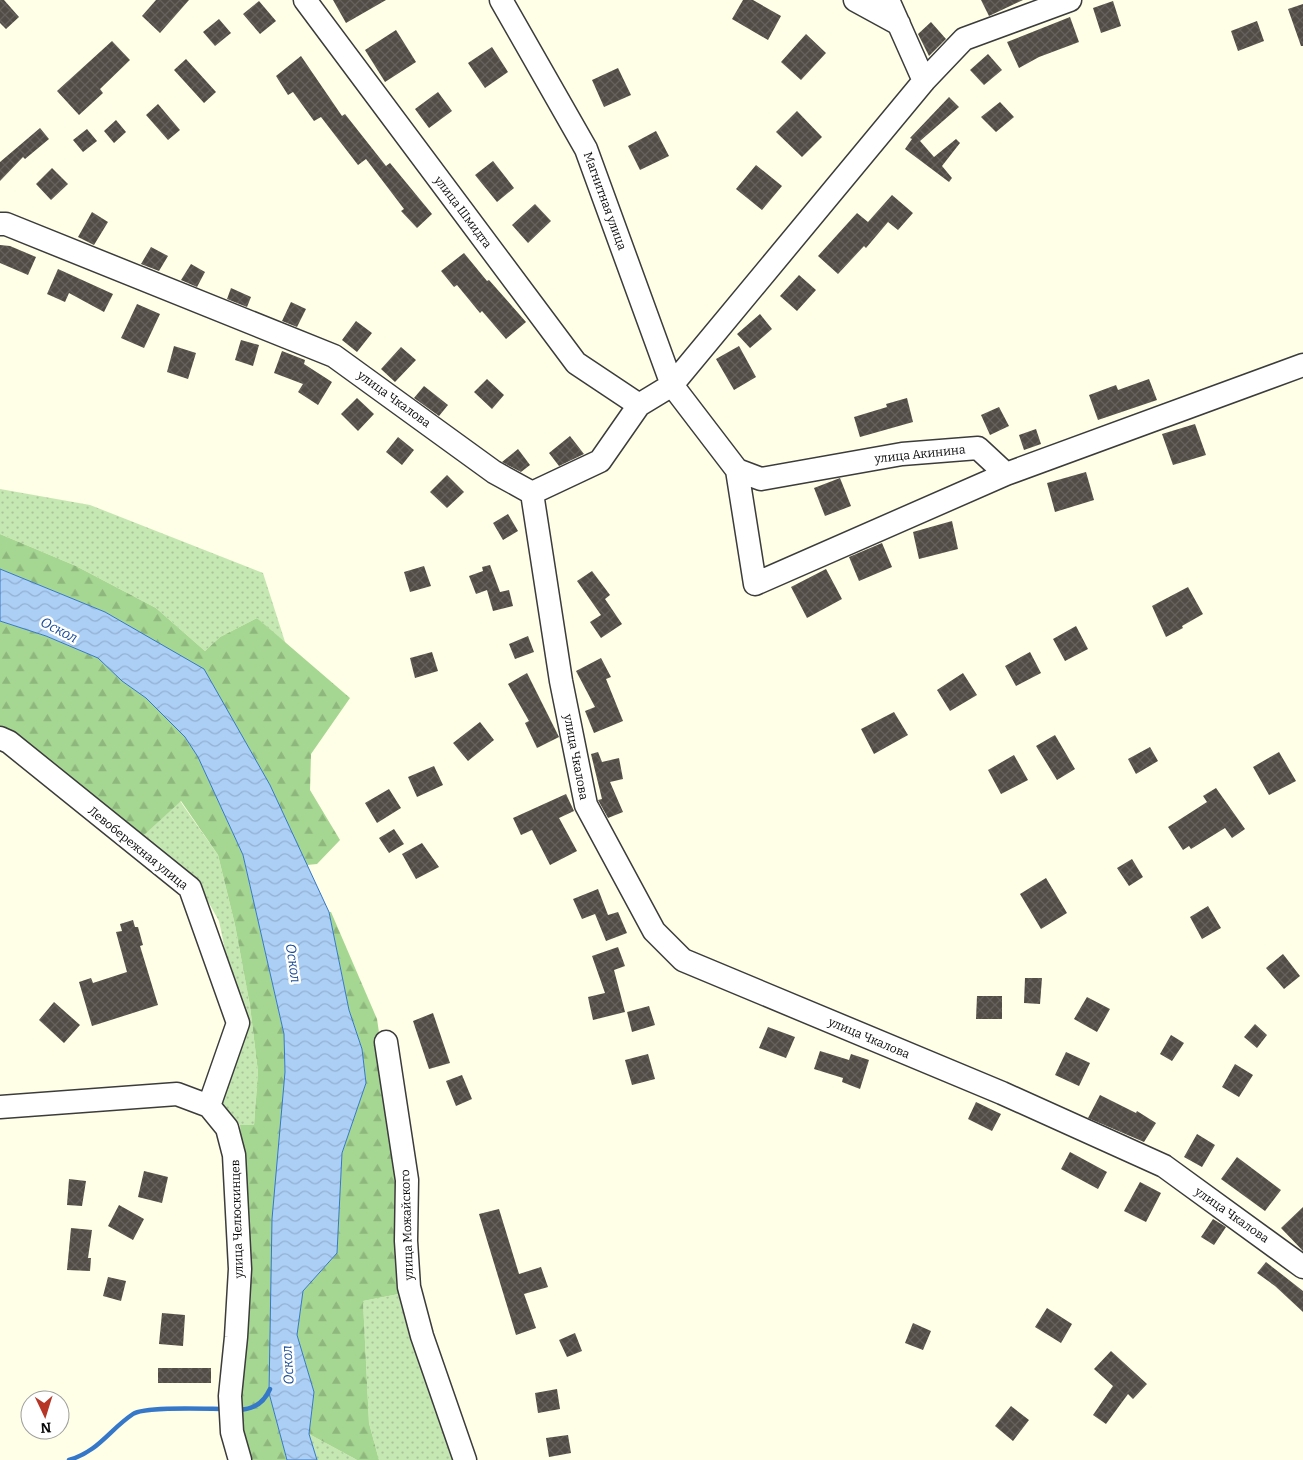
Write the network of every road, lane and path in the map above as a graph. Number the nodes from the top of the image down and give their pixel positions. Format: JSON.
{"nodes":[{"id":1,"x":305,"y":0,"type":"edge"},
{"id":2,"x":501,"y":0,"type":"edge"},
{"id":3,"x":855,"y":0,"type":"edge"},
{"id":4,"x":888,"y":0,"type":"edge"},
{"id":5,"x":1070,"y":0,"type":"edge"},
{"id":6,"x":899,"y":24,"type":"junction"},
{"id":7,"x":924,"y":81,"type":"junction"},
{"id":8,"x":0,"y":224,"type":"edge"},
{"id":9,"x":1303,"y":365,"type":"edge"},
{"id":10,"x":672,"y":385,"type":"junction"},
{"id":11,"x":640,"y":405,"type":"junction"},
{"id":12,"x":737,"y":470,"type":"junction"},
{"id":13,"x":1006,"y":474,"type":"junction"},
{"id":14,"x":532,"y":492,"type":"junction"},
{"id":15,"x":0,"y":738,"type":"edge"},
{"id":16,"x":386,"y":1042,"type":"dead end"},
{"id":17,"x":1,"y":1103,"type":"edge"},
{"id":18,"x":210,"y":1106,"type":"junction"},
{"id":19,"x":1303,"y":1267,"type":"edge"},
{"id":20,"x":240,"y":1460,"type":"edge"},
{"id":21,"x":465,"y":1460,"type":"edge"}],
"edges":[{"from":1,"to":11,"type":"street","name":"улица Шмидта"},
{"from":2,"to":10,"type":"street","name":"Магнитная улица"},
{"from":3,"to":6,"type":"street"},
{"from":4,"to":6,"type":"street"},
{"from":5,"to":7,"type":"street"},
{"from":6,"to":7,"type":"street"},
{"from":7,"to":10,"type":"street"},
{"from":8,"to":14,"type":"street","name":"улица Чкалова"},
{"from":9,"to":13,"type":"street"},
{"from":10,"to":11,"type":"street"},
{"from":10,"to":12,"type":"street"},
{"from":11,"to":14,"type":"street"},
{"from":12,"to":13,"type":"street","name":"улица Акинина"},
{"from":12,"to":13,"type":"street"},
{"from":14,"to":19,"type":"street","name":"улица Чкалова"},
{"from":15,"to":18,"type":"street","name":"Левобережная улица"},
{"from":16,"to":21,"type":"street","name":"улица Можайского"},
{"from":17,"to":18,"type":"street"},
{"from":18,"to":20,"type":"street","name":"улица Челюскинцев"}]}
